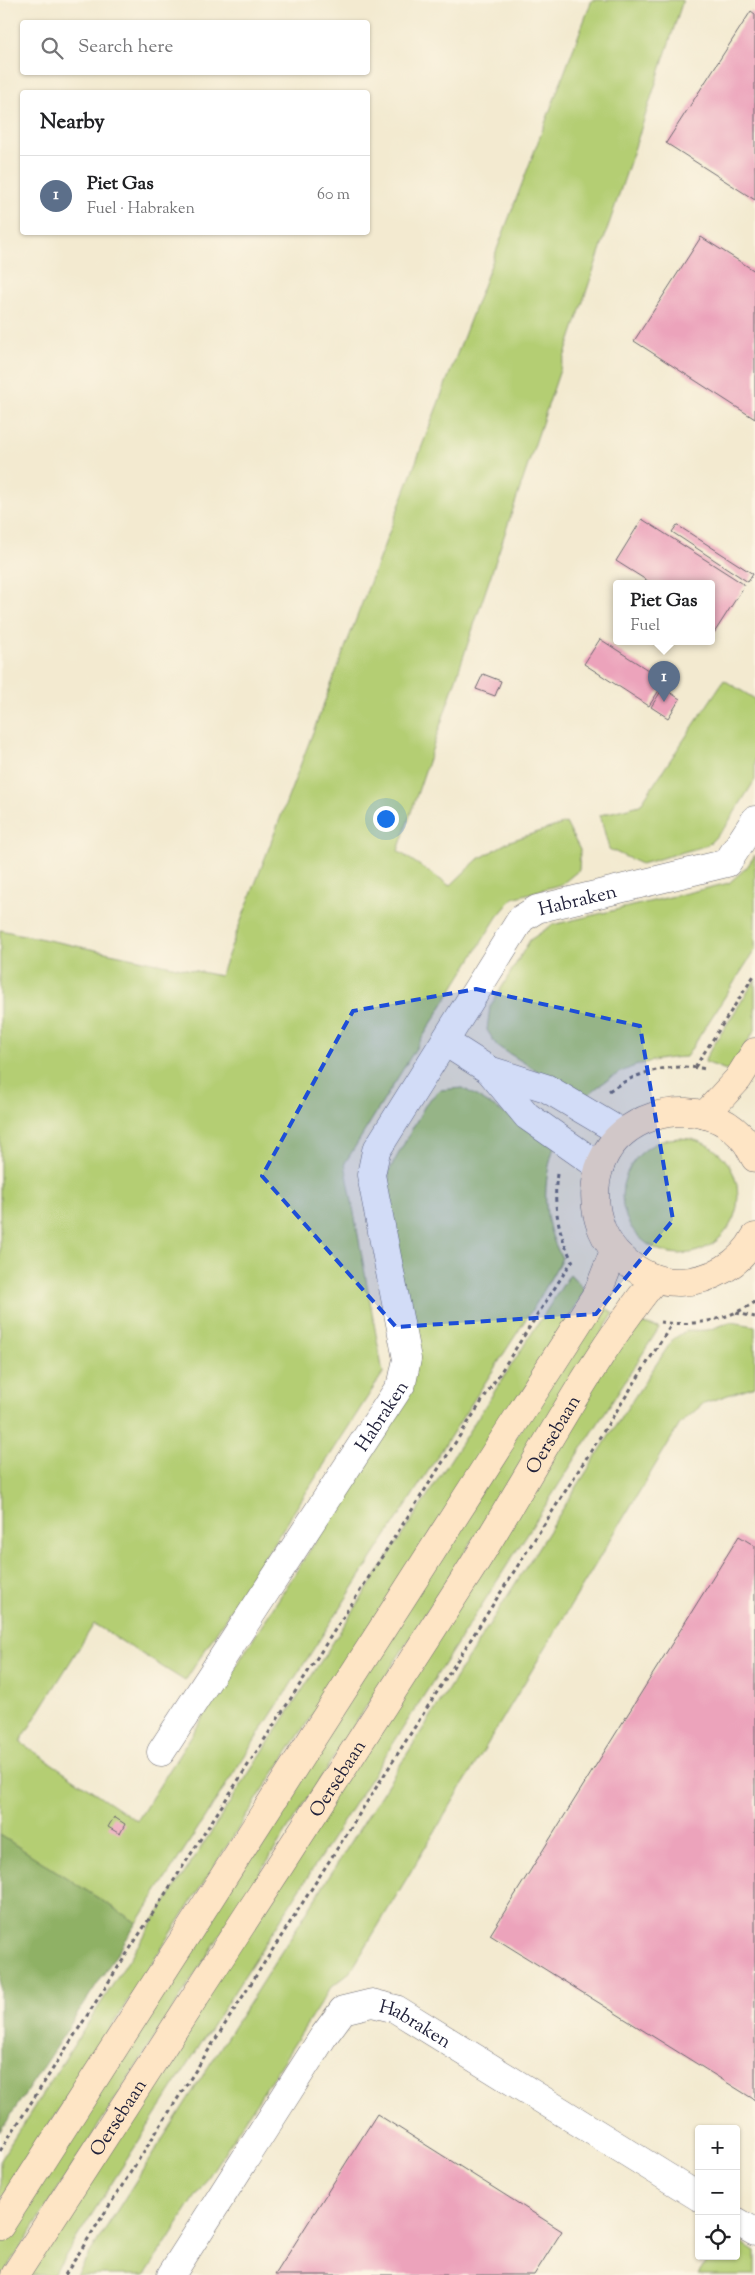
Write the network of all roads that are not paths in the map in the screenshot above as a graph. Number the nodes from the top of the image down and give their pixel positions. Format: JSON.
{"nodes":[{"id":1,"x":755,"y":820,"type":"edge"},
{"id":2,"x":445,"y":1042,"type":"junction"},
{"id":3,"x":755,"y":1052,"type":"edge"},
{"id":4,"x":489,"y":1070,"type":"junction"},
{"id":5,"x":705,"y":1115,"type":"junction"},
{"id":6,"x":622,"y":1134,"type":"junction"},
{"id":7,"x":752,"y":1141,"type":"edge"},
{"id":8,"x":600,"y":1167,"type":"junction"},
{"id":9,"x":614,"y":1251,"type":"junction"},
{"id":10,"x":751,"y":1251,"type":"edge"},
{"id":11,"x":655,"y":1278,"type":"junction"},
{"id":12,"x":161,"y":1752,"type":"dead end"},
{"id":13,"x":695,"y":2195,"type":"edge"},
{"id":14,"x":740,"y":2223,"type":"edge"},
{"id":15,"x":0,"y":2226,"type":"edge"},
{"id":16,"x":755,"y":2232,"type":"edge"},
{"id":17,"x":15,"y":2275,"type":"edge"},
{"id":18,"x":171,"y":2275,"type":"edge"}],
"edges":[{"from":1,"to":2,"type":"street","name":"Habraken"},
{"from":2,"to":4,"type":"street"},
{"from":2,"to":12,"type":"street","name":"Habraken"},
{"from":3,"to":5,"type":"main road"},
{"from":4,"to":6,"type":"street"},
{"from":4,"to":8,"type":"street"},
{"from":5,"to":6,"type":"main road"},
{"from":5,"to":7,"type":"main road"},
{"from":6,"to":8,"type":"main road"},
{"from":8,"to":9,"type":"main road"},
{"from":9,"to":11,"type":"main road"},
{"from":9,"to":15,"type":"main road","name":"Oersebaan"},
{"from":10,"to":11,"type":"main road"},
{"from":11,"to":17,"type":"main road","name":"Oersebaan"},
{"from":13,"to":18,"type":"street","name":"Habraken"},
{"from":14,"to":16,"type":"street"}]}
